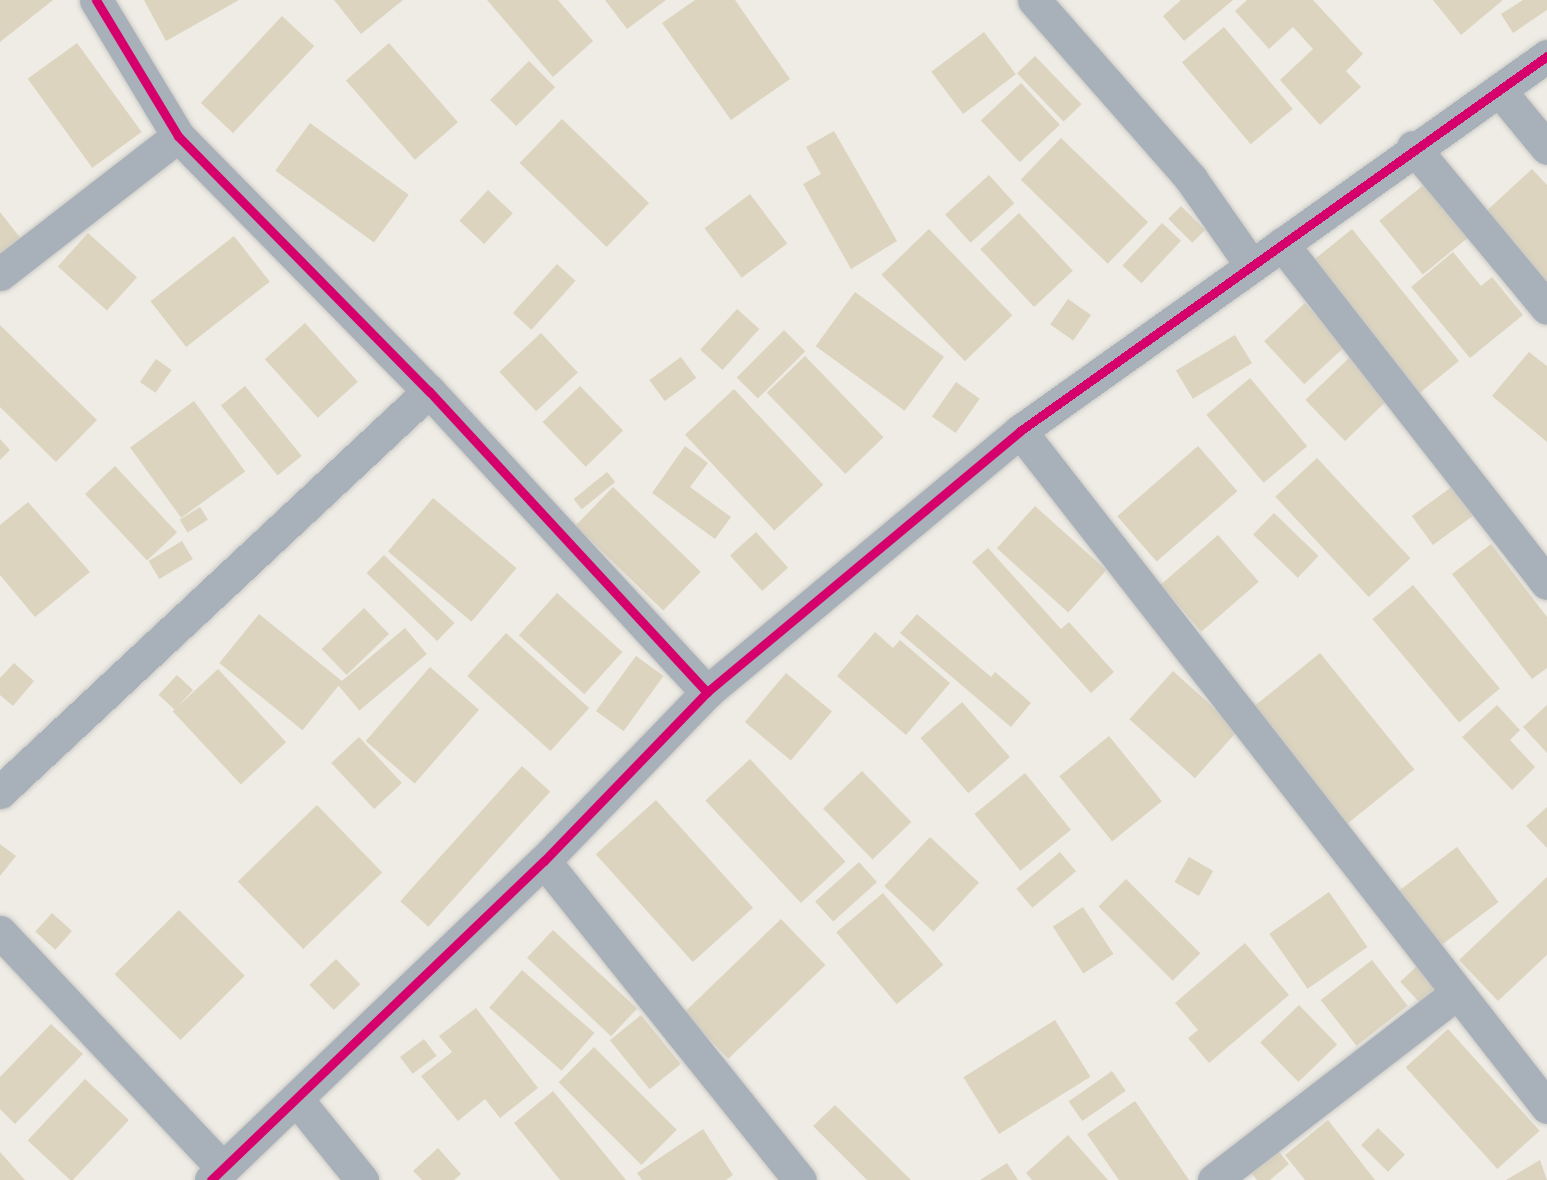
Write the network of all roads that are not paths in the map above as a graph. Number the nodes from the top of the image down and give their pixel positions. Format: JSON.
{"nodes":[{"id":1,"x":96,"y":0,"type":"edge"},
{"id":2,"x":1034,"y":0,"type":"edge"},
{"id":3,"x":1547,"y":56,"type":"edge"},
{"id":4,"x":1500,"y":90,"type":"junction"},
{"id":5,"x":178,"y":136,"type":"junction"},
{"id":6,"x":1413,"y":147,"type":"junction"},
{"id":7,"x":1547,"y":148,"type":"edge"},
{"id":8,"x":1282,"y":244,"type":"junction"},
{"id":9,"x":1251,"y":265,"type":"junction"},
{"id":10,"x":0,"y":274,"type":"edge"},
{"id":11,"x":1547,"y":308,"type":"edge"},
{"id":12,"x":429,"y":391,"type":"junction"},
{"id":13,"x":1020,"y":431,"type":"junction"},
{"id":14,"x":1547,"y":583,"type":"edge"},
{"id":15,"x":707,"y":692,"type":"junction"},
{"id":16,"x":0,"y":792,"type":"edge"},
{"id":17,"x":544,"y":861,"type":"junction"},
{"id":18,"x":0,"y":932,"type":"edge"},
{"id":19,"x":1458,"y":993,"type":"junction"},
{"id":20,"x":298,"y":1101,"type":"junction"},
{"id":21,"x":1547,"y":1107,"type":"edge"},
{"id":22,"x":217,"y":1174,"type":"edge"},
{"id":23,"x":362,"y":1180,"type":"edge"},
{"id":24,"x":800,"y":1180,"type":"edge"},
{"id":25,"x":1214,"y":1180,"type":"edge"}],
"edges":[{"from":1,"to":5,"type":"street"},
{"from":2,"to":9,"type":"street"},
{"from":3,"to":4,"type":"street"},
{"from":4,"to":6,"type":"street"},
{"from":4,"to":7,"type":"street"},
{"from":5,"to":10,"type":"street"},
{"from":5,"to":12,"type":"street"},
{"from":6,"to":8,"type":"street"},
{"from":6,"to":11,"type":"street"},
{"from":8,"to":9,"type":"street"},
{"from":8,"to":14,"type":"street"},
{"from":9,"to":13,"type":"street"},
{"from":12,"to":15,"type":"street"},
{"from":12,"to":16,"type":"street"},
{"from":13,"to":15,"type":"street"},
{"from":13,"to":19,"type":"street"},
{"from":15,"to":17,"type":"street"},
{"from":17,"to":20,"type":"street"},
{"from":17,"to":24,"type":"street"},
{"from":18,"to":22,"type":"street"},
{"from":19,"to":21,"type":"street"},
{"from":19,"to":25,"type":"street"},
{"from":20,"to":22,"type":"street"},
{"from":20,"to":23,"type":"street"}]}
